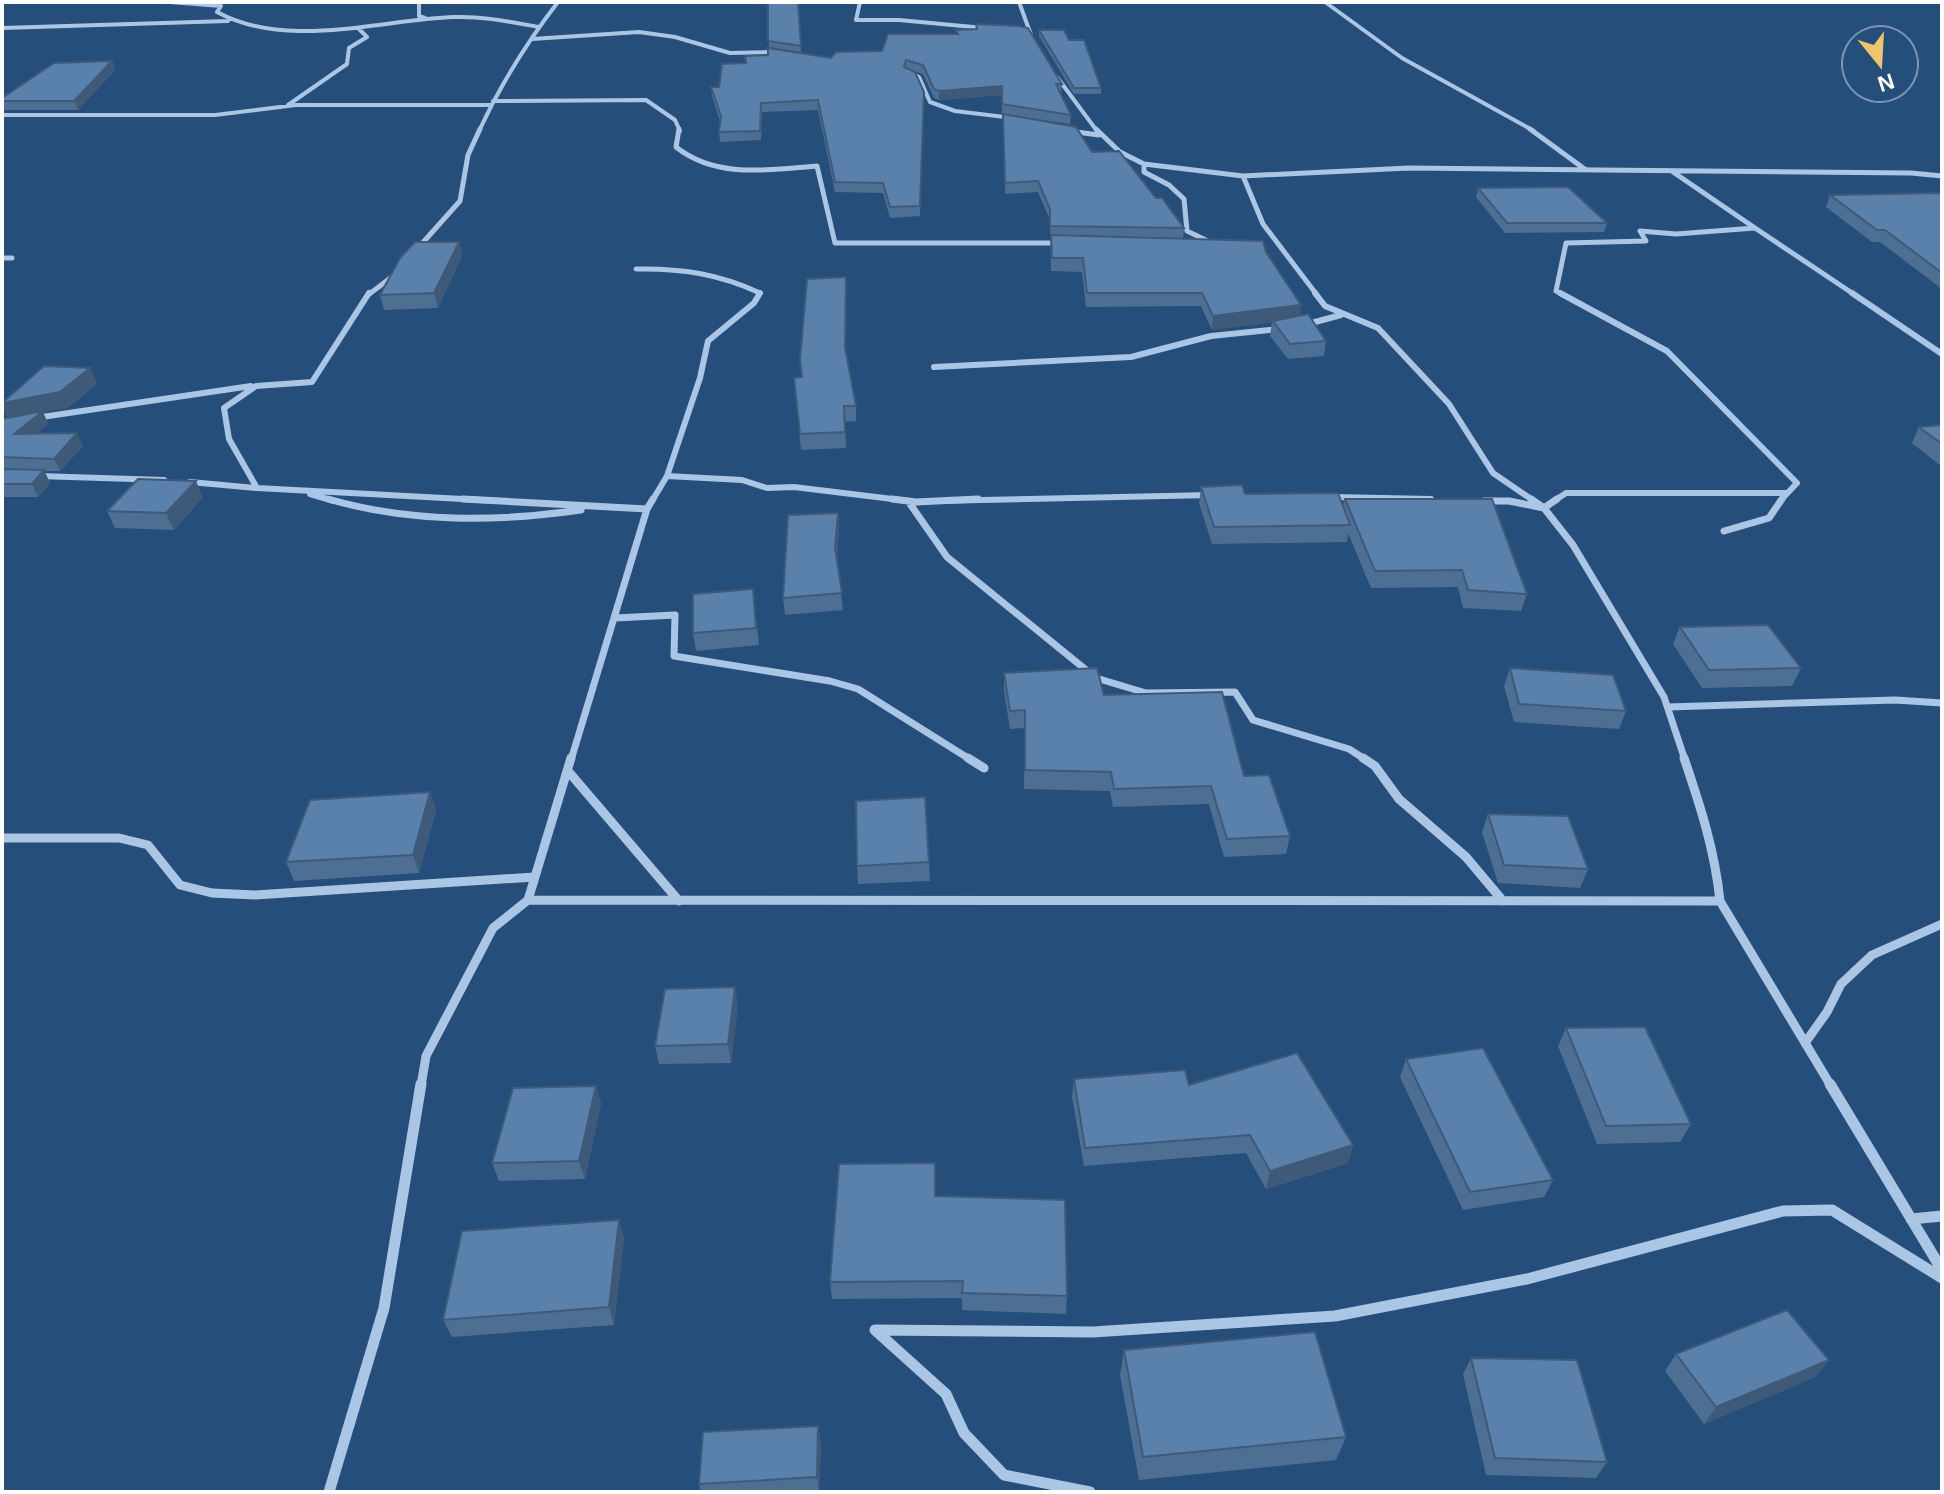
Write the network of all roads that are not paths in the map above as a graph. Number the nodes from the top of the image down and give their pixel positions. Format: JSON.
{"nodes":[{"id":1,"x":170,"y":2,"type":"edge"},
{"id":2,"x":419,"y":2,"type":"edge"},
{"id":3,"x":558,"y":2,"type":"edge"},
{"id":4,"x":860,"y":2,"type":"edge"},
{"id":5,"x":1019,"y":2,"type":"edge"},
{"id":6,"x":1325,"y":2,"type":"edge"},
{"id":7,"x":425,"y":19,"type":"junction"},
{"id":8,"x":232,"y":21,"type":"junction"},
{"id":9,"x":539,"y":27,"type":"junction"},
{"id":10,"x":2,"y":28,"type":"edge"},
{"id":11,"x":358,"y":28,"type":"junction"},
{"id":12,"x":998,"y":29,"type":"edge"},
{"id":13,"x":1031,"y":36,"type":"edge"},
{"id":14,"x":532,"y":39,"type":"junction"},
{"id":15,"x":781,"y":53,"type":"edge"},
{"id":16,"x":1053,"y":72,"type":"edge"},
{"id":17,"x":909,"y":73,"type":"edge"},
{"id":18,"x":492,"y":103,"type":"junction"},
{"id":19,"x":288,"y":106,"type":"junction"},
{"id":20,"x":2,"y":115,"type":"edge"},
{"id":21,"x":1020,"y":120,"type":"edge"},
{"id":22,"x":1060,"y":130,"type":"edge"},
{"id":23,"x":1100,"y":135,"type":"junction"},
{"id":24,"x":1144,"y":164,"type":"junction"},
{"id":25,"x":1587,"y":171,"type":"junction"},
{"id":26,"x":1672,"y":171,"type":"junction"},
{"id":27,"x":1243,"y":176,"type":"junction"},
{"id":28,"x":1942,"y":176,"type":"edge"},
{"id":29,"x":1755,"y":228,"type":"junction"},
{"id":30,"x":1069,"y":243,"type":"edge"},
{"id":31,"x":1202,"y":245,"type":"edge"},
{"id":32,"x":1263,"y":246,"type":"edge"},
{"id":33,"x":1279,"y":247,"type":"junction"},
{"id":34,"x":2,"y":258,"type":"edge"},
{"id":35,"x":12,"y":258,"type":"dead end"},
{"id":36,"x":409,"y":258,"type":"edge"},
{"id":37,"x":399,"y":269,"type":"edge"},
{"id":38,"x":636,"y":269,"type":"dead end"},
{"id":39,"x":1342,"y":315,"type":"junction"},
{"id":40,"x":1299,"y":326,"type":"edge"},
{"id":41,"x":1285,"y":328,"type":"edge"},
{"id":42,"x":1942,"y":354,"type":"edge"},
{"id":43,"x":934,"y":367,"type":"dead end"},
{"id":44,"x":256,"y":386,"type":"junction"},
{"id":45,"x":31,"y":418,"type":"edge"},
{"id":46,"x":28,"y":476,"type":"edge"},
{"id":47,"x":667,"y":476,"type":"junction"},
{"id":48,"x":172,"y":481,"type":"edge"},
{"id":49,"x":186,"y":482,"type":"edge"},
{"id":50,"x":257,"y":488,"type":"junction"},
{"id":51,"x":299,"y":491,"type":"junction"},
{"id":52,"x":1786,"y":493,"type":"junction"},
{"id":53,"x":1222,"y":495,"type":"edge"},
{"id":54,"x":1317,"y":497,"type":"edge"},
{"id":55,"x":1445,"y":500,"type":"edge"},
{"id":56,"x":908,"y":501,"type":"junction"},
{"id":57,"x":1477,"y":501,"type":"edge"},
{"id":58,"x":598,"y":507,"type":"junction"},
{"id":59,"x":1544,"y":508,"type":"junction"},
{"id":60,"x":647,"y":509,"type":"junction"},
{"id":61,"x":1724,"y":531,"type":"dead end"},
{"id":62,"x":615,"y":618,"type":"junction"},
{"id":63,"x":1942,"y":703,"type":"edge"},
{"id":64,"x":1668,"y":707,"type":"junction"},
{"id":65,"x":984,"y":768,"type":"dead end"},
{"id":66,"x":568,"y":771,"type":"junction"},
{"id":67,"x":2,"y":838,"type":"edge"},
{"id":68,"x":535,"y":877,"type":"junction"},
{"id":69,"x":528,"y":900,"type":"junction"},
{"id":70,"x":679,"y":901,"type":"junction"},
{"id":71,"x":1503,"y":901,"type":"junction"},
{"id":72,"x":1720,"y":901,"type":"junction"},
{"id":73,"x":1942,"y":924,"type":"edge"},
{"id":74,"x":1805,"y":1043,"type":"junction"},
{"id":75,"x":1942,"y":1216,"type":"edge"},
{"id":76,"x":1911,"y":1219,"type":"junction"},
{"id":77,"x":1942,"y":1270,"type":"edge"},
{"id":78,"x":1942,"y":1278,"type":"edge"},
{"id":79,"x":329,"y":1492,"type":"edge"},
{"id":80,"x":1090,"y":1492,"type":"edge"}],
"edges":[{"from":1,"to":8,"type":"street"},
{"from":2,"to":7,"type":"street"},
{"from":3,"to":9,"type":"street"},
{"from":4,"to":12,"type":"street"},
{"from":5,"to":13,"type":"street"},
{"from":6,"to":25,"type":"street"},
{"from":7,"to":9,"type":"street"},
{"from":7,"to":11,"type":"street"},
{"from":8,"to":10,"type":"street"},
{"from":8,"to":11,"type":"street"},
{"from":9,"to":14,"type":"street"},
{"from":11,"to":19,"type":"street"},
{"from":14,"to":15,"type":"street"},
{"from":14,"to":18,"type":"street"},
{"from":16,"to":23,"type":"street"},
{"from":17,"to":21,"type":"street"},
{"from":18,"to":19,"type":"street"},
{"from":18,"to":30,"type":"street"},
{"from":18,"to":36,"type":"street"},
{"from":19,"to":20,"type":"street"},
{"from":22,"to":23,"type":"street"},
{"from":23,"to":24,"type":"street"},
{"from":24,"to":27,"type":"street"},
{"from":24,"to":31,"type":"street"},
{"from":25,"to":26,"type":"street"},
{"from":25,"to":27,"type":"street"},
{"from":26,"to":28,"type":"street"},
{"from":26,"to":29,"type":"street"},
{"from":27,"to":33,"type":"street"},
{"from":29,"to":42,"type":"street"},
{"from":29,"to":52,"type":"street"},
{"from":32,"to":33,"type":"street"},
{"from":33,"to":39,"type":"street"},
{"from":34,"to":35,"type":"street"},
{"from":37,"to":44,"type":"street"},
{"from":38,"to":47,"type":"street"},
{"from":39,"to":40,"type":"street"},
{"from":39,"to":59,"type":"street"},
{"from":41,"to":43,"type":"street"},
{"from":44,"to":45,"type":"street"},
{"from":44,"to":50,"type":"street"},
{"from":46,"to":48,"type":"street"},
{"from":47,"to":56,"type":"street"},
{"from":47,"to":60,"type":"street"},
{"from":49,"to":50,"type":"street"},
{"from":50,"to":51,"type":"street"},
{"from":51,"to":58,"type":"street"},
{"from":51,"to":58,"type":"street"},
{"from":52,"to":59,"type":"street"},
{"from":52,"to":61,"type":"street"},
{"from":53,"to":56,"type":"street"},
{"from":54,"to":55,"type":"street"},
{"from":56,"to":71,"type":"street"},
{"from":57,"to":59,"type":"street"},
{"from":58,"to":60,"type":"street"},
{"from":59,"to":64,"type":"street"},
{"from":60,"to":62,"type":"street"},
{"from":62,"to":65,"type":"street"},
{"from":62,"to":66,"type":"street"},
{"from":63,"to":64,"type":"street"},
{"from":64,"to":72,"type":"street"},
{"from":66,"to":68,"type":"street"},
{"from":66,"to":70,"type":"street"},
{"from":67,"to":68,"type":"street"},
{"from":68,"to":69,"type":"street"},
{"from":69,"to":70,"type":"street"},
{"from":69,"to":79,"type":"street"},
{"from":70,"to":71,"type":"street"},
{"from":71,"to":72,"type":"street"},
{"from":72,"to":74,"type":"street"},
{"from":73,"to":74,"type":"street"},
{"from":74,"to":76,"type":"street"},
{"from":75,"to":76,"type":"street"},
{"from":76,"to":77,"type":"street"},
{"from":78,"to":80,"type":"street"}]}
